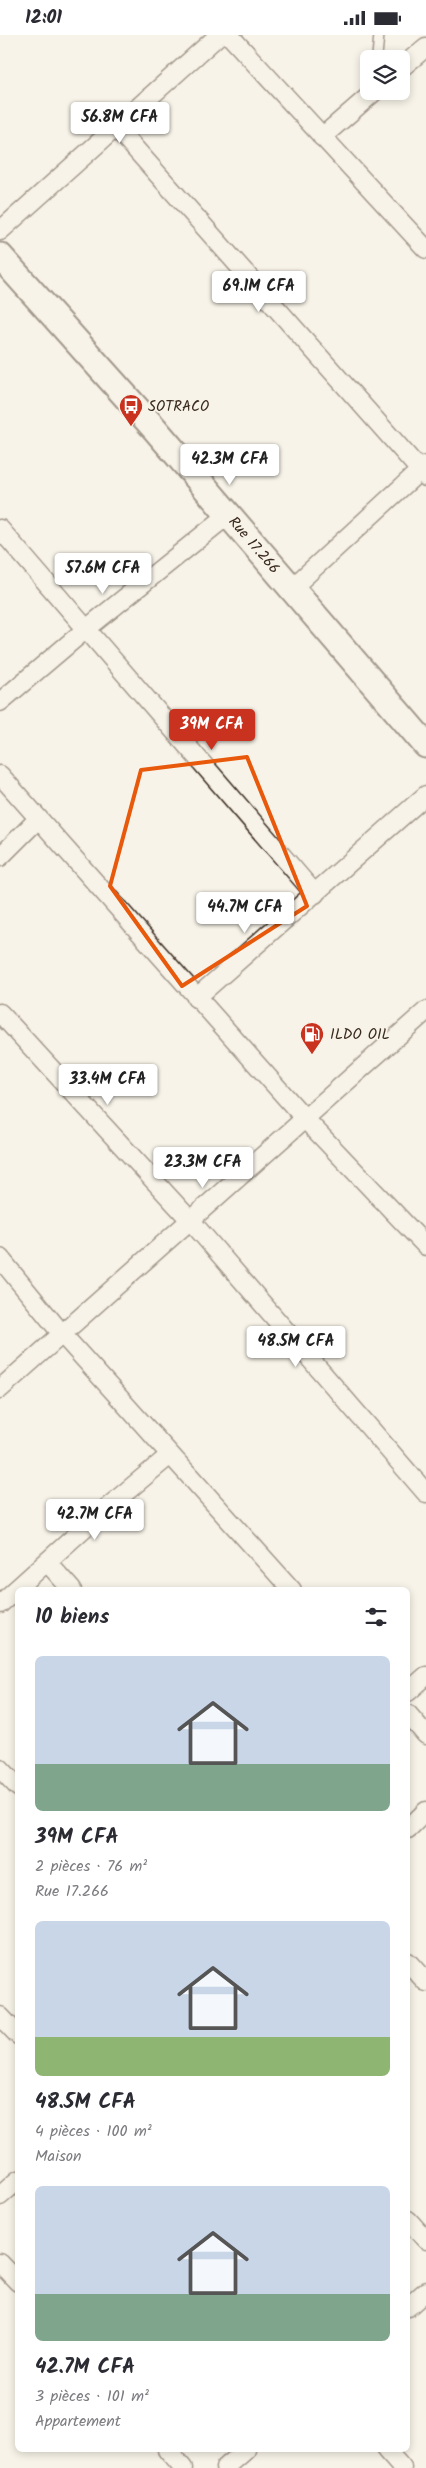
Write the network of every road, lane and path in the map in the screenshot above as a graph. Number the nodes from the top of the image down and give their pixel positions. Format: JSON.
{"nodes":[{"id":1,"x":219,"y":35,"type":"edge"},
{"id":2,"x":229,"y":35,"type":"edge"},
{"id":3,"x":379,"y":35,"type":"edge"},
{"id":4,"x":426,"y":47,"type":"edge"},
{"id":5,"x":378,"y":50,"type":"edge"},
{"id":6,"x":410,"y":60,"type":"edge"},
{"id":7,"x":365,"y":100,"type":"edge"},
{"id":8,"x":115,"y":126,"type":"junction"},
{"id":9,"x":322,"y":137,"type":"junction"},
{"id":10,"x":0,"y":231,"type":"edge"},
{"id":11,"x":426,"y":249,"type":"edge"},
{"id":12,"x":0,"y":256,"type":"edge"},
{"id":13,"x":424,"y":471,"type":"edge"},
{"id":14,"x":228,"y":515,"type":"junction"},
{"id":15,"x":0,"y":529,"type":"edge"},
{"id":16,"x":292,"y":588,"type":"junction"},
{"id":17,"x":85,"y":630,"type":"junction"},
{"id":18,"x":0,"y":702,"type":"edge"},
{"id":19,"x":426,"y":745,"type":"edge"},
{"id":20,"x":0,"y":775,"type":"edge"},
{"id":21,"x":426,"y":795,"type":"edge"},
{"id":22,"x":38,"y":819,"type":"junction"},
{"id":23,"x":0,"y":857,"type":"edge"},
{"id":24,"x":315,"y":895,"type":"junction"},
{"id":25,"x":196,"y":998,"type":"junction"},
{"id":26,"x":426,"y":1011,"type":"edge"},
{"id":27,"x":0,"y":1013,"type":"edge"},
{"id":28,"x":306,"y":1120,"type":"junction"},
{"id":29,"x":191,"y":1221,"type":"junction"},
{"id":30,"x":422,"y":1235,"type":"edge"},
{"id":31,"x":0,"y":1258,"type":"edge"},
{"id":32,"x":62,"y":1334,"type":"junction"},
{"id":33,"x":0,"y":1389,"type":"edge"},
{"id":34,"x":170,"y":1455,"type":"junction"},
{"id":35,"x":426,"y":1493,"type":"edge"},
{"id":36,"x":47,"y":1562,"type":"junction"},
{"id":37,"x":19,"y":1587,"type":"edge"},
{"id":38,"x":69,"y":1587,"type":"edge"},
{"id":39,"x":289,"y":1587,"type":"edge"},
{"id":40,"x":15,"y":1591,"type":"edge"},
{"id":41,"x":0,"y":1604,"type":"edge"},
{"id":42,"x":426,"y":1676,"type":"edge"},
{"id":43,"x":410,"y":1690,"type":"edge"},
{"id":44,"x":410,"y":1716,"type":"edge"},
{"id":45,"x":426,"y":1735,"type":"edge"},
{"id":46,"x":0,"y":1768,"type":"edge"},
{"id":47,"x":15,"y":1784,"type":"edge"},
{"id":48,"x":426,"y":1811,"type":"edge"},
{"id":49,"x":410,"y":1827,"type":"edge"},
{"id":50,"x":410,"y":1964,"type":"edge"},
{"id":51,"x":426,"y":1982,"type":"edge"},
{"id":52,"x":0,"y":2016,"type":"edge"},
{"id":53,"x":15,"y":2032,"type":"edge"},
{"id":54,"x":15,"y":2183,"type":"edge"},
{"id":55,"x":0,"y":2196,"type":"edge"},
{"id":56,"x":410,"y":2222,"type":"edge"},
{"id":57,"x":426,"y":2240,"type":"edge"},
{"id":58,"x":0,"y":2263,"type":"edge"},
{"id":59,"x":15,"y":2279,"type":"edge"},
{"id":60,"x":426,"y":2291,"type":"edge"},
{"id":61,"x":410,"y":2305,"type":"edge"},
{"id":62,"x":169,"y":2452,"type":"edge"},
{"id":63,"x":244,"y":2452,"type":"edge"},
{"id":64,"x":388,"y":2452,"type":"edge"},
{"id":65,"x":183,"y":2468,"type":"edge"},
{"id":66,"x":226,"y":2468,"type":"edge"},
{"id":67,"x":402,"y":2468,"type":"edge"}],
"edges":[{"from":1,"to":8,"type":"street"},
{"from":2,"to":9,"type":"street"},
{"from":3,"to":5,"type":"lane"},
{"from":4,"to":6,"type":"street"},
{"from":7,"to":9,"type":"street"},
{"from":8,"to":10,"type":"street"},
{"from":8,"to":13,"type":"street"},
{"from":9,"to":11,"type":"street"},
{"from":12,"to":14,"type":"main road","name":"Rue 17.266"},
{"from":13,"to":16,"type":"street"},
{"from":14,"to":16,"type":"main road","name":"Rue 17.266"},
{"from":14,"to":17,"type":"street"},
{"from":15,"to":17,"type":"street"},
{"from":16,"to":19,"type":"main road","name":"Rue 17.266"},
{"from":17,"to":18,"type":"street"},
{"from":17,"to":24,"type":"street"},
{"from":20,"to":22,"type":"street"},
{"from":21,"to":24,"type":"street"},
{"from":22,"to":23,"type":"street"},
{"from":22,"to":25,"type":"street"},
{"from":24,"to":25,"type":"street"},
{"from":25,"to":28,"type":"street"},
{"from":26,"to":28,"type":"street"},
{"from":27,"to":29,"type":"street"},
{"from":28,"to":29,"type":"street"},
{"from":28,"to":30,"type":"street"},
{"from":29,"to":32,"type":"street"},
{"from":29,"to":35,"type":"street"},
{"from":31,"to":32,"type":"street"},
{"from":32,"to":33,"type":"street"},
{"from":32,"to":34,"type":"street"},
{"from":34,"to":36,"type":"street"},
{"from":34,"to":39,"type":"street"},
{"from":36,"to":37,"type":"street"},
{"from":36,"to":38,"type":"street"},
{"from":40,"to":41,"type":"street"},
{"from":42,"to":43,"type":"street"},
{"from":44,"to":45,"type":"street"},
{"from":46,"to":47,"type":"street"},
{"from":48,"to":49,"type":"street"},
{"from":50,"to":51,"type":"street"},
{"from":52,"to":53,"type":"street"},
{"from":54,"to":55,"type":"street"},
{"from":56,"to":57,"type":"street"},
{"from":58,"to":59,"type":"street"},
{"from":60,"to":61,"type":"street"},
{"from":62,"to":65,"type":"street"},
{"from":63,"to":66,"type":"street"},
{"from":64,"to":67,"type":"street"}]}
